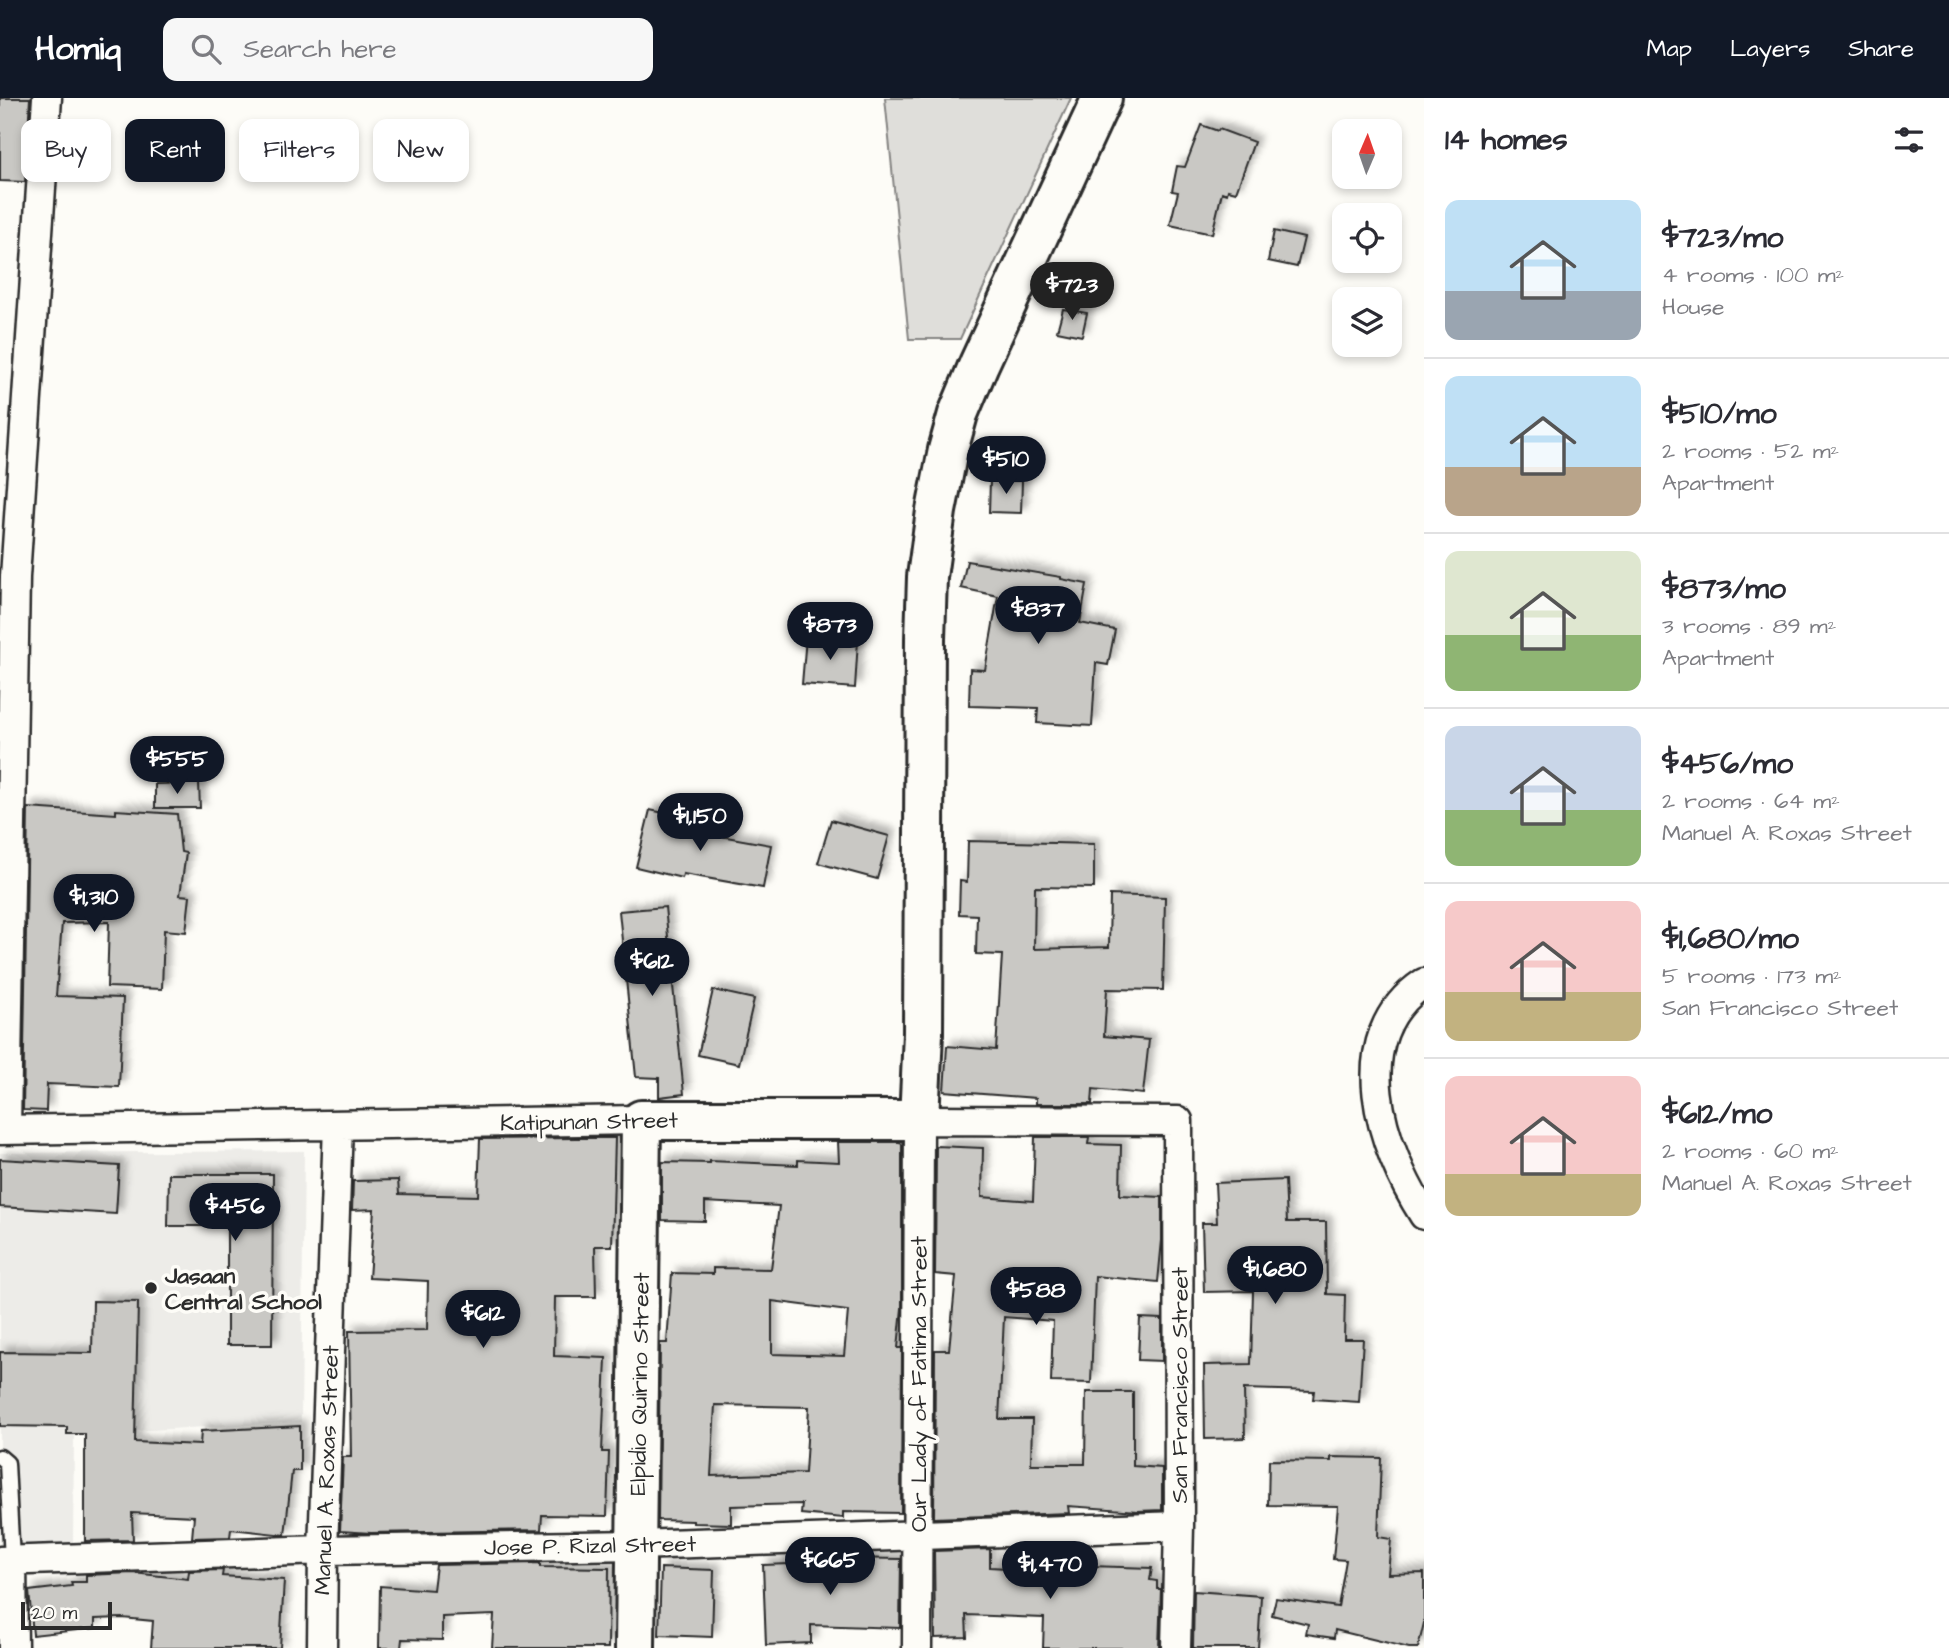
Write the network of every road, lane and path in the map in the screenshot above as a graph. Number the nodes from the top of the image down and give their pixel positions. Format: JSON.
{"nodes":[{"id":1,"x":47,"y":98,"type":"edge"},
{"id":2,"x":1102,"y":98,"type":"edge"},
{"id":3,"x":7,"y":577,"type":"edge"},
{"id":4,"x":5,"y":826,"type":"edge"},
{"id":5,"x":1424,"y":983,"type":"edge"},
{"id":6,"x":641,"y":1120,"type":"junction"},
{"id":7,"x":919,"y":1120,"type":"junction"},
{"id":8,"x":1178,"y":1121,"type":"joint"},
{"id":9,"x":338,"y":1125,"type":"junction"},
{"id":10,"x":3,"y":1130,"type":"edge"},
{"id":11,"x":1424,"y":1215,"type":"edge"},
{"id":12,"x":0,"y":1457,"type":"edge"},
{"id":13,"x":1179,"y":1526,"type":"junction"},
{"id":14,"x":918,"y":1535,"type":"junction"},
{"id":15,"x":637,"y":1545,"type":"junction"},
{"id":16,"x":323,"y":1550,"type":"junction"},
{"id":17,"x":6,"y":1561,"type":"edge"},
{"id":18,"x":13,"y":1648,"type":"edge"},
{"id":19,"x":321,"y":1648,"type":"edge"},
{"id":20,"x":635,"y":1648,"type":"edge"},
{"id":21,"x":917,"y":1648,"type":"edge"},
{"id":22,"x":1176,"y":1648,"type":"edge"}],
"edges":[{"from":1,"to":3,"type":"street"},
{"from":2,"to":7,"type":"street"},
{"from":3,"to":4,"type":"street"},
{"from":4,"to":10,"type":"street"},
{"from":5,"to":11,"type":"street"},
{"from":6,"to":7,"type":"street","name":"Katipunan Street"},
{"from":6,"to":9,"type":"street","name":"Katipunan Street"},
{"from":6,"to":15,"type":"street","name":"Elpidio Quirino Street"},
{"from":7,"to":8,"type":"street","name":"Katipunan Street"},
{"from":7,"to":14,"type":"street","name":"Our Lady of Fatima Street"},
{"from":8,"to":13,"type":"street","name":"San Francisco Street"},
{"from":9,"to":10,"type":"street","name":"Katipunan Street"},
{"from":9,"to":16,"type":"street","name":"Manuel A. Roxas Street"},
{"from":12,"to":17,"type":"lane"},
{"from":13,"to":14,"type":"street","name":"Jose P. Rizal Street"},
{"from":13,"to":22,"type":"street","name":"San Francisco Street"},
{"from":14,"to":15,"type":"street","name":"Jose P. Rizal Street"},
{"from":14,"to":21,"type":"street","name":"Our Lady of Fatima Street"},
{"from":15,"to":16,"type":"street","name":"Jose P. Rizal Street"},
{"from":15,"to":20,"type":"street","name":"Elpidio Quirino Street"},
{"from":16,"to":17,"type":"street","name":"Jose P. Rizal Street"},
{"from":16,"to":19,"type":"street","name":"Manuel A. Roxas Street"},
{"from":17,"to":18,"type":"street"}]}
